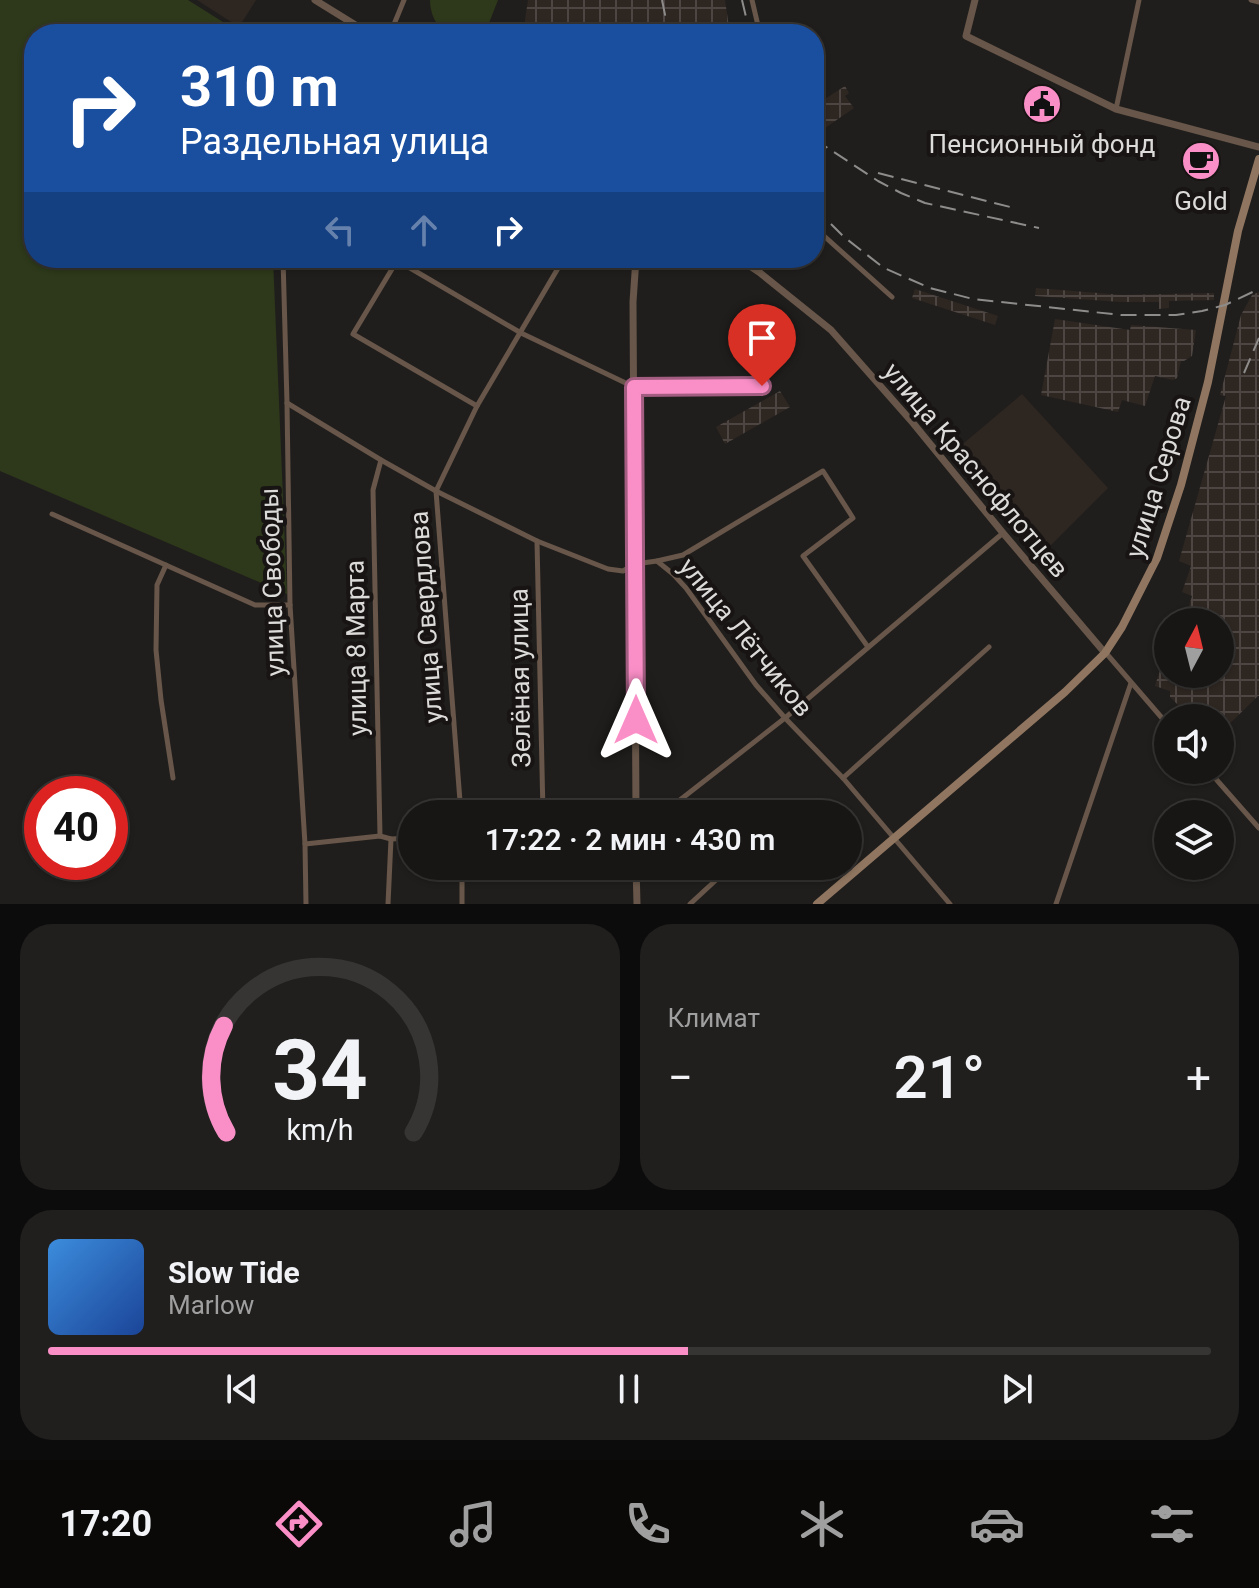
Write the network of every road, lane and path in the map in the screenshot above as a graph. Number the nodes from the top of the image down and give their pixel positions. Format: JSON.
{"nodes":[{"id":1,"x":315,"y":0,"type":"edge"},
{"id":2,"x":404,"y":0,"type":"edge"},
{"id":3,"x":752,"y":0,"type":"edge"},
{"id":4,"x":975,"y":0,"type":"edge"},
{"id":5,"x":1139,"y":0,"type":"edge"},
{"id":6,"x":1251,"y":0,"type":"edge"},
{"id":7,"x":1259,"y":2,"type":"edge"},
{"id":8,"x":354,"y":24,"type":"edge"},
{"id":9,"x":394,"y":24,"type":"edge"},
{"id":10,"x":758,"y":24,"type":"edge"},
{"id":11,"x":1116,"y":109,"type":"junction"},
{"id":12,"x":1259,"y":147,"type":"edge"},
{"id":13,"x":1259,"y":159,"type":"edge"},
{"id":14,"x":824,"y":236,"type":"edge"},
{"id":15,"x":283,"y":268,"type":"edge"},
{"id":16,"x":392,"y":268,"type":"edge"},
{"id":17,"x":412,"y":268,"type":"edge"},
{"id":18,"x":558,"y":268,"type":"edge"},
{"id":19,"x":635,"y":268,"type":"edge"},
{"id":20,"x":753,"y":268,"type":"edge"},
{"id":21,"x":892,"y":297,"type":"dead end"},
{"id":22,"x":521,"y":333,"type":"junction"},
{"id":23,"x":762,"y":386,"type":"dead end"},
{"id":24,"x":634,"y":387,"type":"junction"},
{"id":25,"x":287,"y":403,"type":"junction"},
{"id":26,"x":477,"y":406,"type":"junction"},
{"id":27,"x":381,"y":460,"type":"junction"},
{"id":28,"x":436,"y":491,"type":"junction"},
{"id":29,"x":52,"y":514,"type":"dead end"},
{"id":30,"x":1003,"y":533,"type":"junction"},
{"id":31,"x":537,"y":541,"type":"junction"},
{"id":32,"x":657,"y":561,"type":"junction"},
{"id":33,"x":635,"y":564,"type":"junction"},
{"id":34,"x":166,"y":565,"type":"junction"},
{"id":35,"x":290,"y":605,"type":"junction"},
{"id":36,"x":868,"y":647,"type":"junction"},
{"id":37,"x":989,"y":647,"type":"dead end"},
{"id":38,"x":1105,"y":653,"type":"junction"},
{"id":39,"x":1131,"y":683,"type":"junction"},
{"id":40,"x":1154,"y":709,"type":"edge"},
{"id":41,"x":785,"y":718,"type":"junction"},
{"id":42,"x":173,"y":778,"type":"dead end"},
{"id":43,"x":843,"y":778,"type":"junction"},
{"id":44,"x":1220,"y":784,"type":"edge"},
{"id":45,"x":460,"y":800,"type":"edge"},
{"id":46,"x":543,"y":800,"type":"edge"},
{"id":47,"x":636,"y":800,"type":"edge"},
{"id":48,"x":680,"y":800,"type":"edge"},
{"id":49,"x":1259,"y":828,"type":"edge"},
{"id":50,"x":380,"y":836,"type":"junction"},
{"id":51,"x":894,"y":838,"type":"junction"},
{"id":52,"x":391,"y":839,"type":"junction"},
{"id":53,"x":398,"y":839,"type":"edge"},
{"id":54,"x":305,"y":844,"type":"junction"},
{"id":55,"x":462,"y":880,"type":"edge"},
{"id":56,"x":636,"y":880,"type":"edge"},
{"id":57,"x":716,"y":880,"type":"dead end"},
{"id":58,"x":306,"y":904,"type":"edge"},
{"id":59,"x":388,"y":904,"type":"edge"},
{"id":60,"x":462,"y":904,"type":"edge"},
{"id":61,"x":637,"y":904,"type":"edge"},
{"id":62,"x":690,"y":904,"type":"edge"},
{"id":63,"x":817,"y":904,"type":"edge"},
{"id":64,"x":950,"y":904,"type":"edge"},
{"id":65,"x":1056,"y":904,"type":"edge"}],
"edges":[{"from":1,"to":8,"type":"street"},
{"from":2,"to":9,"type":"street"},
{"from":3,"to":10,"type":"street"},
{"from":4,"to":11,"type":"street"},
{"from":5,"to":11,"type":"street"},
{"from":6,"to":7,"type":"street"},
{"from":11,"to":12,"type":"street"},
{"from":13,"to":38,"type":"main road","name":"улица Серова"},
{"from":14,"to":21,"type":"street"},
{"from":15,"to":25,"type":"street","name":"улица Свободы"},
{"from":16,"to":26,"type":"street"},
{"from":17,"to":22,"type":"street"},
{"from":18,"to":22,"type":"street","name":"улица Свердлова"},
{"from":19,"to":24,"type":"street"},
{"from":20,"to":30,"type":"street","name":"улица Краснофлотцев"},
{"from":22,"to":24,"type":"street"},
{"from":22,"to":26,"type":"street","name":"улица Свердлова"},
{"from":23,"to":24,"type":"street"},
{"from":24,"to":33,"type":"street"},
{"from":25,"to":27,"type":"street","name":"улица Лётчиков"},
{"from":25,"to":35,"type":"street","name":"улица Свободы"},
{"from":26,"to":28,"type":"street","name":"улица Свердлова"},
{"from":27,"to":28,"type":"street","name":"улица Лётчиков"},
{"from":27,"to":50,"type":"street","name":"улица 8 Марта"},
{"from":28,"to":31,"type":"street","name":"улица Лётчиков"},
{"from":28,"to":45,"type":"street","name":"улица Свердлова"},
{"from":29,"to":34,"type":"street"},
{"from":30,"to":36,"type":"street"},
{"from":30,"to":38,"type":"street","name":"улица Краснофлотцев"},
{"from":31,"to":33,"type":"street","name":"улица Лётчиков"},
{"from":31,"to":46,"type":"street","name":"Зелёная улица"},
{"from":32,"to":33,"type":"street","name":"улица Лётчиков"},
{"from":32,"to":36,"type":"street"},
{"from":32,"to":41,"type":"street","name":"улица Лётчиков"},
{"from":33,"to":47,"type":"street"},
{"from":34,"to":35,"type":"street"},
{"from":34,"to":42,"type":"street"},
{"from":35,"to":54,"type":"street","name":"улица Свободы"},
{"from":36,"to":41,"type":"street"},
{"from":37,"to":43,"type":"street"},
{"from":38,"to":39,"type":"street","name":"улица Краснофлотцев"},
{"from":38,"to":51,"type":"main road","name":"улица Серова"},
{"from":39,"to":40,"type":"street","name":"улица Краснофлотцев"},
{"from":39,"to":65,"type":"street"},
{"from":41,"to":43,"type":"street","name":"улица Лётчиков"},
{"from":41,"to":48,"type":"street"},
{"from":43,"to":51,"type":"street","name":"улица Лётчиков"},
{"from":44,"to":49,"type":"street"},
{"from":50,"to":52,"type":"street"},
{"from":50,"to":54,"type":"street"},
{"from":51,"to":63,"type":"main road","name":"улица Серова"},
{"from":51,"to":64,"type":"street","name":"улица Лётчиков"},
{"from":52,"to":53,"type":"street"},
{"from":52,"to":59,"type":"street"},
{"from":54,"to":58,"type":"street","name":"улица Свободы"},
{"from":55,"to":60,"type":"street"},
{"from":56,"to":61,"type":"street"},
{"from":57,"to":62,"type":"street"}]}
